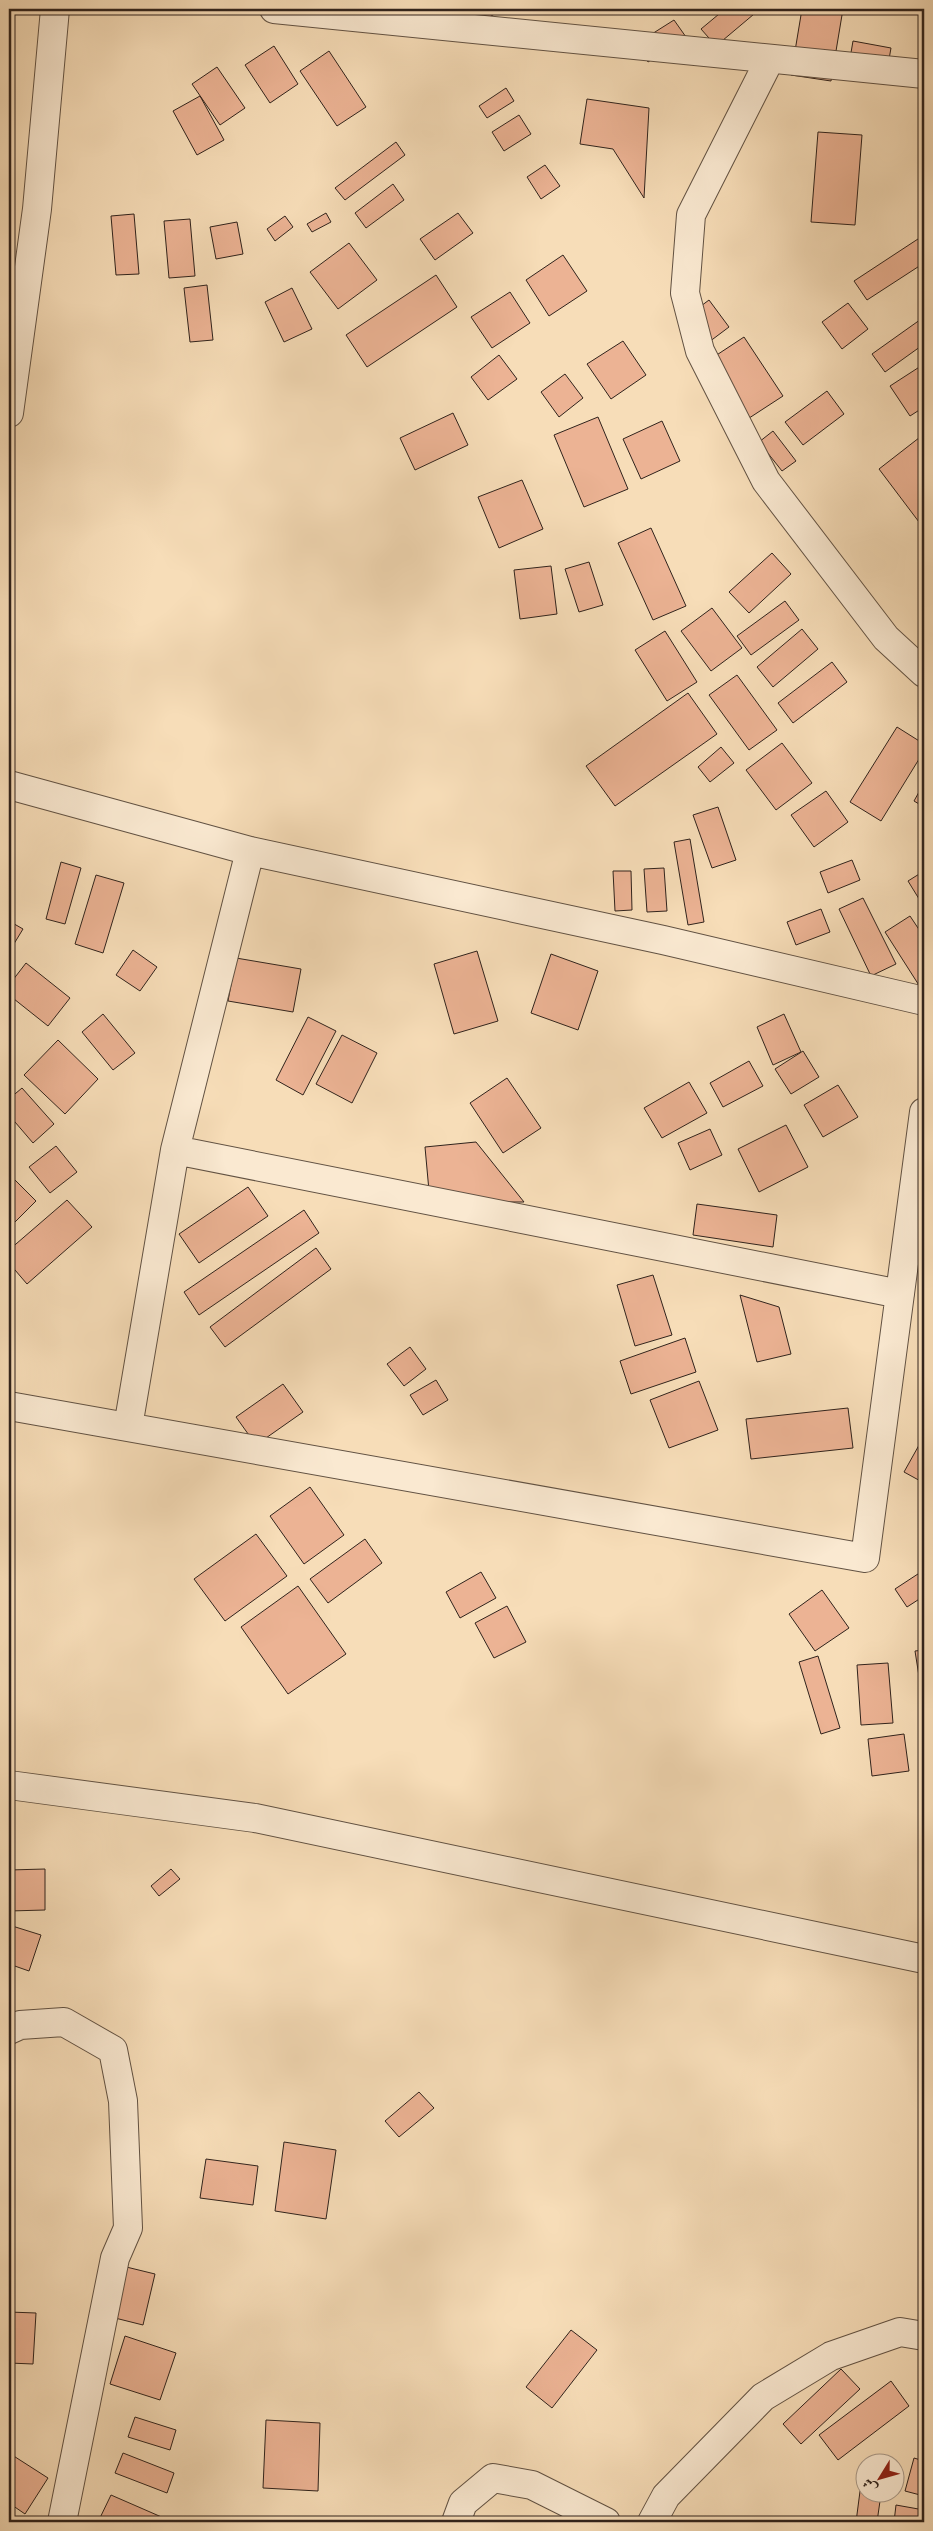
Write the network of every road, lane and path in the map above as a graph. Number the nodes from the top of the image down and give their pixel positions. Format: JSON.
{"nodes":[{"id":1,"x":55,"y":9,"type":"edge"},
{"id":2,"x":274,"y":9,"type":"edge"},
{"id":3,"x":770,"y":59,"type":"junction"},
{"id":4,"x":924,"y":74,"type":"edge"},
{"id":5,"x":9,"y":413,"type":"edge"},
{"id":6,"x":924,"y":673,"type":"edge"},
{"id":7,"x":9,"y":785,"type":"edge"},
{"id":8,"x":250,"y":851,"type":"junction"},
{"id":9,"x":924,"y":1001,"type":"edge"},
{"id":10,"x":924,"y":1112,"type":"edge"},
{"id":11,"x":175,"y":1150,"type":"junction"},
{"id":12,"x":900,"y":1294,"type":"junction"},
{"id":13,"x":9,"y":1406,"type":"edge"},
{"id":14,"x":128,"y":1428,"type":"junction"},
{"id":15,"x":9,"y":1786,"type":"edge"},
{"id":16,"x":924,"y":1959,"type":"edge"},
{"id":17,"x":9,"y":2030,"type":"edge"},
{"id":18,"x":924,"y":2336,"type":"edge"},
{"id":19,"x":62,"y":2522,"type":"edge"},
{"id":20,"x":456,"y":2522,"type":"edge"},
{"id":21,"x":606,"y":2522,"type":"edge"},
{"id":22,"x":652,"y":2522,"type":"edge"}],
"edges":[{"from":1,"to":5,"type":"street"},
{"from":2,"to":3,"type":"street"},
{"from":3,"to":4,"type":"street"},
{"from":3,"to":6,"type":"street"},
{"from":7,"to":8,"type":"street"},
{"from":8,"to":9,"type":"street"},
{"from":8,"to":11,"type":"street"},
{"from":10,"to":12,"type":"street"},
{"from":11,"to":12,"type":"street"},
{"from":11,"to":14,"type":"street"},
{"from":12,"to":14,"type":"street"},
{"from":13,"to":14,"type":"street"},
{"from":15,"to":16,"type":"street"},
{"from":17,"to":19,"type":"street"},
{"from":18,"to":22,"type":"street"},
{"from":20,"to":21,"type":"street"}]}
